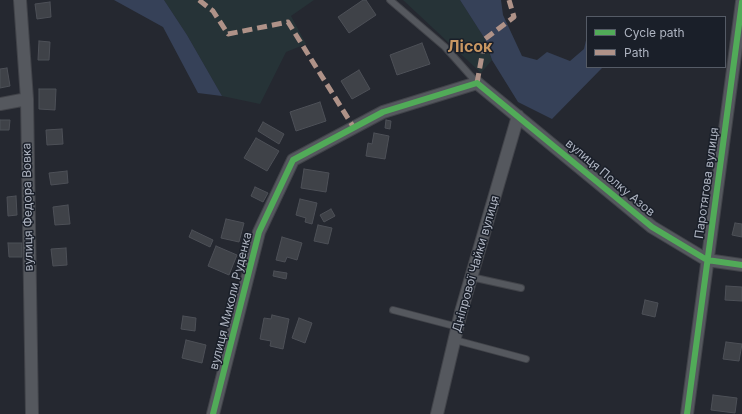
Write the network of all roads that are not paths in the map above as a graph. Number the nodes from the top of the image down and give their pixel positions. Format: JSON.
{"nodes":[{"id":1,"x":20,"y":0,"type":"edge"},
{"id":2,"x":390,"y":0,"type":"edge"},
{"id":3,"x":742,"y":2,"type":"edge"},
{"id":4,"x":477,"y":84,"type":"junction"},
{"id":5,"x":26,"y":99,"type":"junction"},
{"id":6,"x":0,"y":104,"type":"edge"},
{"id":7,"x":518,"y":116,"type":"junction"},
{"id":8,"x":707,"y":260,"type":"junction"},
{"id":9,"x":742,"y":265,"type":"edge"},
{"id":10,"x":471,"y":277,"type":"junction"},
{"id":11,"x":521,"y":288,"type":"dead end"},
{"id":12,"x":393,"y":310,"type":"dead end"},
{"id":13,"x":458,"y":327,"type":"junction"},
{"id":14,"x":454,"y":340,"type":"junction"},
{"id":15,"x":526,"y":359,"type":"dead end"},
{"id":16,"x":32,"y":414,"type":"edge"},
{"id":17,"x":213,"y":414,"type":"edge"},
{"id":18,"x":438,"y":414,"type":"edge"},
{"id":19,"x":686,"y":414,"type":"edge"}],
"edges":[{"from":1,"to":5,"type":"street","name":"вулиця Федора Вовка"},
{"from":2,"to":4,"type":"lane"},
{"from":3,"to":8,"type":"street","name":"Паротягова вулиця"},
{"from":4,"to":7,"type":"street","name":"вулиця Полку Азов"},
{"from":4,"to":17,"type":"street","name":"вулиця Миколи Руденка"},
{"from":5,"to":6,"type":"street"},
{"from":5,"to":16,"type":"street","name":"вулиця Федора Вовка"},
{"from":7,"to":8,"type":"street","name":"вулиця Полку Азов"},
{"from":7,"to":10,"type":"street","name":"Дніпрової Чайки вулиця"},
{"from":8,"to":9,"type":"street","name":"вулиця Полку Азов"},
{"from":8,"to":19,"type":"street","name":"Паротягова вулиця"},
{"from":10,"to":11,"type":"lane"},
{"from":10,"to":13,"type":"street","name":"Дніпрової Чайки вулиця"},
{"from":12,"to":13,"type":"lane"},
{"from":13,"to":14,"type":"street","name":"Дніпрової Чайки вулиця"},
{"from":14,"to":15,"type":"lane"},
{"from":14,"to":18,"type":"street","name":"Дніпрової Чайки вулиця"}]}
